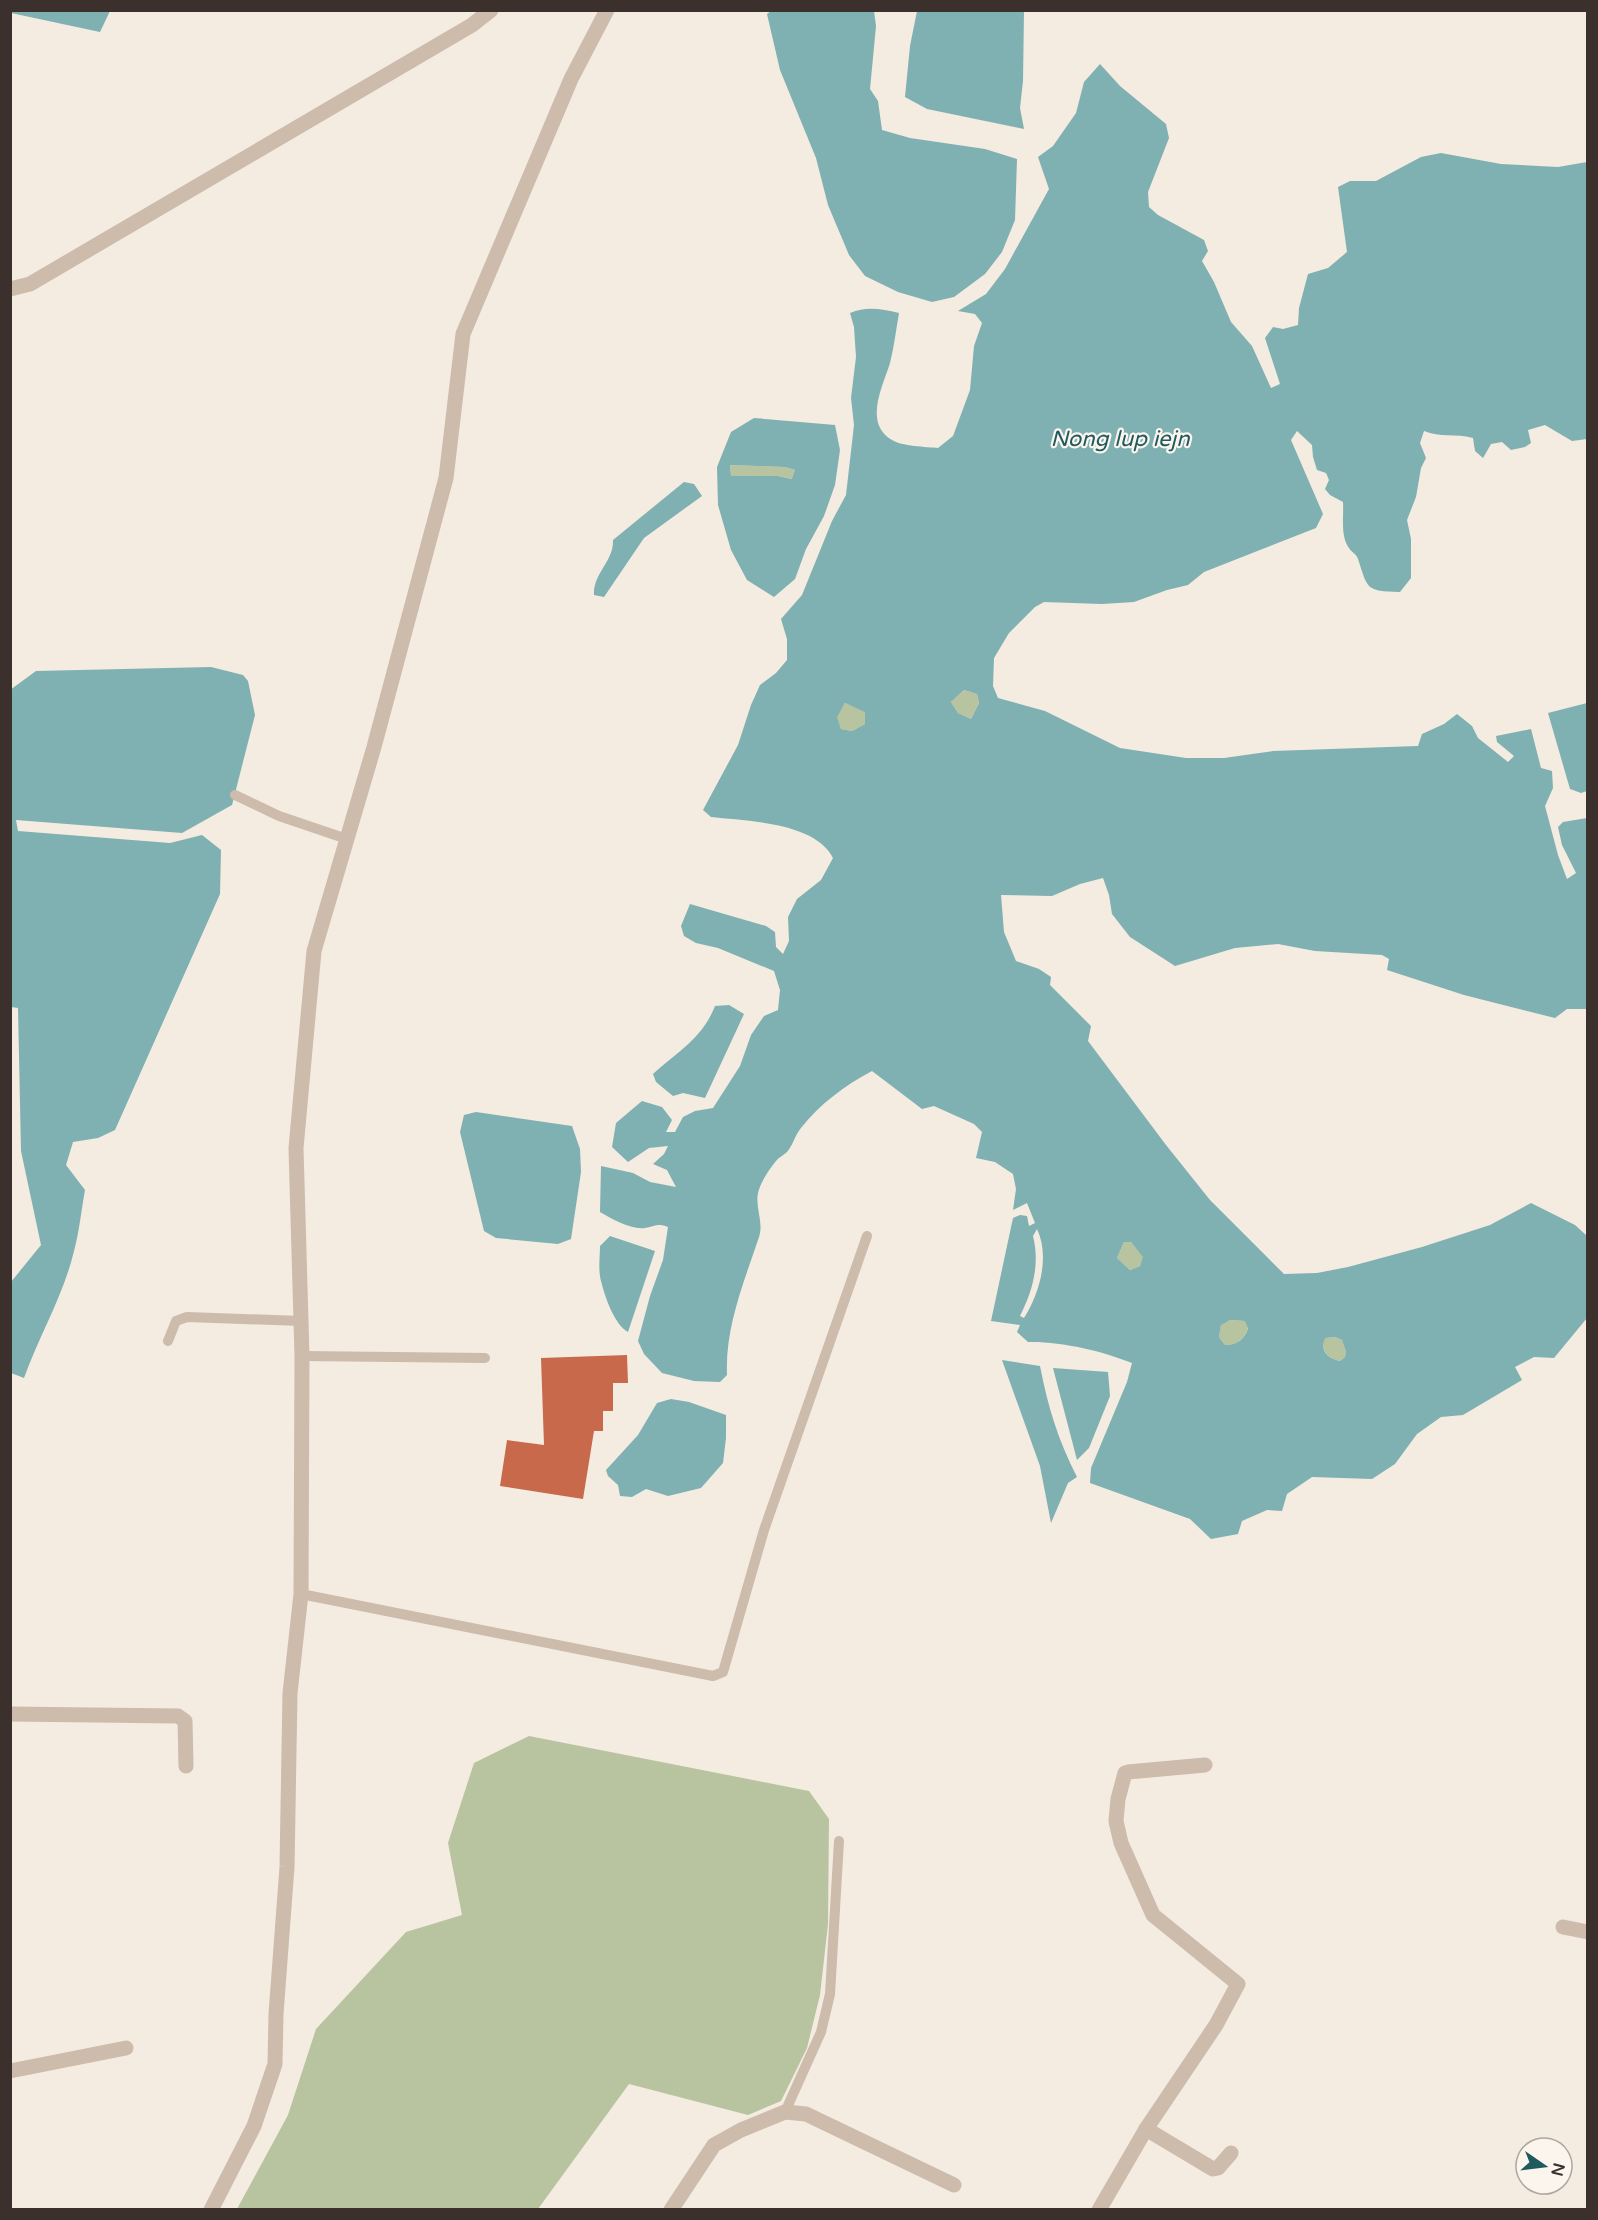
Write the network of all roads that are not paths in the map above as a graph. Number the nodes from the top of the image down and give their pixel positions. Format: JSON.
{"nodes":[{"id":1,"x":491,"y":10,"type":"edge"},
{"id":2,"x":607,"y":10,"type":"edge"},
{"id":3,"x":10,"y":289,"type":"edge"},
{"id":4,"x":235,"y":795,"type":"dead end"},
{"id":5,"x":347,"y":839,"type":"junction"},
{"id":6,"x":867,"y":1236,"type":"dead end"},
{"id":7,"x":302,"y":1321,"type":"junction"},
{"id":8,"x":168,"y":1341,"type":"dead end"},
{"id":9,"x":303,"y":1356,"type":"junction"},
{"id":10,"x":485,"y":1358,"type":"dead end"},
{"id":11,"x":301,"y":1594,"type":"junction"},
{"id":12,"x":10,"y":1714,"type":"edge"},
{"id":13,"x":1205,"y":1765,"type":"dead end"},
{"id":14,"x":186,"y":1766,"type":"dead end"},
{"id":15,"x":839,"y":1841,"type":"dead end"},
{"id":16,"x":1563,"y":1927,"type":"dead end"},
{"id":17,"x":1587,"y":1932,"type":"edge"},
{"id":18,"x":126,"y":2048,"type":"dead end"},
{"id":19,"x":10,"y":2072,"type":"edge"},
{"id":20,"x":785,"y":2112,"type":"junction"},
{"id":21,"x":1146,"y":2129,"type":"junction"},
{"id":22,"x":1231,"y":2152,"type":"dead end"},
{"id":23,"x":954,"y":2185,"type":"dead end"},
{"id":24,"x":211,"y":2210,"type":"edge"},
{"id":25,"x":671,"y":2210,"type":"edge"},
{"id":26,"x":1099,"y":2210,"type":"edge"}],
"edges":[{"from":1,"to":3,"type":"street"},
{"from":2,"to":5,"type":"street"},
{"from":4,"to":5,"type":"lane"},
{"from":5,"to":7,"type":"street"},
{"from":6,"to":11,"type":"lane"},
{"from":7,"to":8,"type":"lane"},
{"from":7,"to":9,"type":"street"},
{"from":9,"to":10,"type":"lane"},
{"from":9,"to":11,"type":"street"},
{"from":11,"to":24,"type":"street"},
{"from":12,"to":14,"type":"street"},
{"from":13,"to":21,"type":"street"},
{"from":15,"to":20,"type":"lane"},
{"from":16,"to":17,"type":"street"},
{"from":18,"to":19,"type":"street"},
{"from":20,"to":23,"type":"street"},
{"from":20,"to":25,"type":"street"},
{"from":21,"to":22,"type":"street"},
{"from":21,"to":26,"type":"street"}]}
